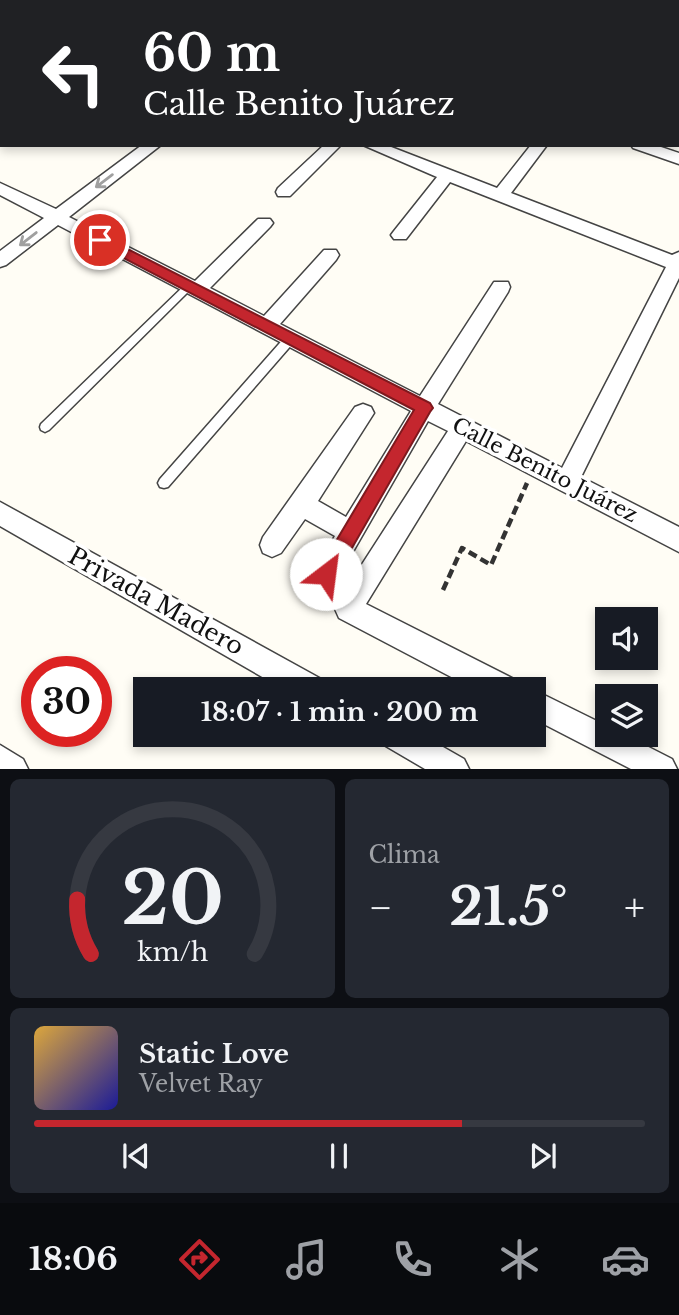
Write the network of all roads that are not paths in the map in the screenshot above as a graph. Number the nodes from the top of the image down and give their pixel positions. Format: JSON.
{"nodes":[{"id":1,"x":150,"y":147,"type":"edge"},
{"id":2,"x":330,"y":147,"type":"edge"},
{"id":3,"x":376,"y":147,"type":"edge"},
{"id":4,"x":537,"y":147,"type":"edge"},
{"id":5,"x":645,"y":147,"type":"edge"},
{"id":6,"x":679,"y":159,"type":"edge"},
{"id":7,"x":447,"y":175,"type":"junction"},
{"id":8,"x":0,"y":188,"type":"edge"},
{"id":9,"x":284,"y":192,"type":"dead end"},
{"id":10,"x":500,"y":195,"type":"junction"},
{"id":11,"x":56,"y":217,"type":"junction"},
{"id":12,"x":264,"y":223,"type":"dead end"},
{"id":13,"x":400,"y":235,"type":"dead end"},
{"id":14,"x":330,"y":255,"type":"dead end"},
{"id":15,"x":0,"y":260,"type":"edge"},
{"id":16,"x":678,"y":263,"type":"edge"},
{"id":17,"x":501,"y":287,"type":"dead end"},
{"id":18,"x":193,"y":288,"type":"junction"},
{"id":19,"x":266,"y":326,"type":"junction"},
{"id":20,"x":290,"y":339,"type":"junction"},
{"id":21,"x":424,"y":408,"type":"junction"},
{"id":22,"x":363,"y":413,"type":"dead end"},
{"id":23,"x":45,"y":427,"type":"dead end"},
{"id":24,"x":462,"y":428,"type":"junction"},
{"id":25,"x":567,"y":482,"type":"junction"},
{"id":26,"x":164,"y":484,"type":"dead end"},
{"id":27,"x":302,"y":504,"type":"junction"},
{"id":28,"x":0,"y":513,"type":"edge"},
{"id":29,"x":351,"y":533,"type":"junction"},
{"id":30,"x":679,"y":540,"type":"edge"},
{"id":31,"x":272,"y":545,"type":"dead end"},
{"id":32,"x":326,"y":574,"type":"dead end"},
{"id":33,"x":290,"y":677,"type":"edge"},
{"id":34,"x":480,"y":677,"type":"edge"},
{"id":35,"x":546,"y":710,"type":"edge"},
{"id":36,"x":415,"y":747,"type":"edge"},
{"id":37,"x":0,"y":760,"type":"edge"},
{"id":38,"x":13,"y":769,"type":"edge"},
{"id":39,"x":454,"y":769,"type":"edge"},
{"id":40,"x":662,"y":769,"type":"edge"}],
"edges":[{"from":1,"to":11,"type":"street","one_way":true},
{"from":2,"to":9,"type":"street"},
{"from":3,"to":7,"type":"street"},
{"from":4,"to":10,"type":"street"},
{"from":5,"to":6,"type":"street"},
{"from":7,"to":10,"type":"street"},
{"from":7,"to":13,"type":"street"},
{"from":8,"to":11,"type":"street","name":"Calle Benito Juárez"},
{"from":10,"to":16,"type":"street"},
{"from":11,"to":15,"type":"street","one_way":true},
{"from":11,"to":18,"type":"street","name":"Calle Benito Juárez"},
{"from":12,"to":18,"type":"street"},
{"from":14,"to":19,"type":"street"},
{"from":16,"to":25,"type":"street"},
{"from":17,"to":21,"type":"street"},
{"from":18,"to":19,"type":"street","name":"Calle Benito Juárez"},
{"from":18,"to":23,"type":"lane"},
{"from":19,"to":20,"type":"street","name":"Calle Benito Juárez"},
{"from":20,"to":21,"type":"street","name":"Calle Benito Juárez"},
{"from":20,"to":26,"type":"lane"},
{"from":21,"to":24,"type":"street","name":"Calle Benito Juárez"},
{"from":21,"to":29,"type":"street"},
{"from":22,"to":27,"type":"street"},
{"from":24,"to":25,"type":"street","name":"Calle Benito Juárez"},
{"from":24,"to":34,"type":"street"},
{"from":25,"to":30,"type":"street","name":"Calle Benito Juárez"},
{"from":27,"to":29,"type":"street"},
{"from":27,"to":31,"type":"street"},
{"from":28,"to":33,"type":"street","name":"Privada Madero"},
{"from":29,"to":32,"type":"street"},
{"from":35,"to":40,"type":"street"},
{"from":36,"to":39,"type":"street"},
{"from":37,"to":38,"type":"street"}]}
